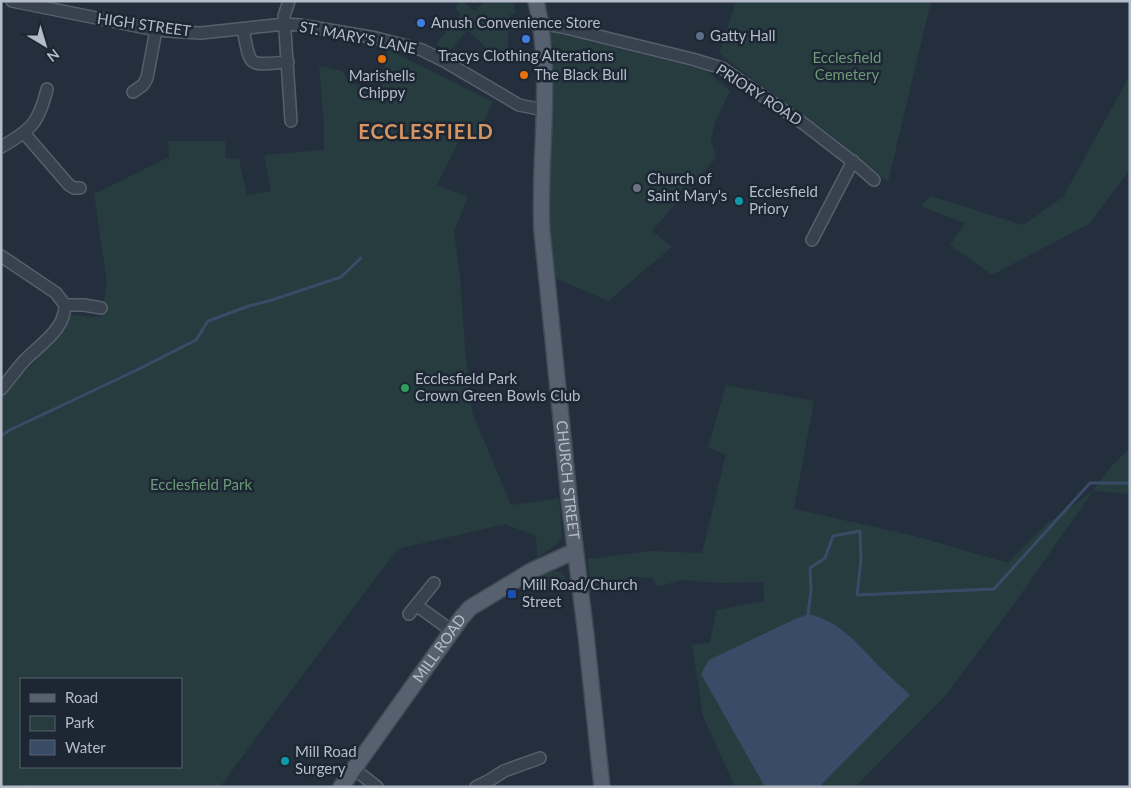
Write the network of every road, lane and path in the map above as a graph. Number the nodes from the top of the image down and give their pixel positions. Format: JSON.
{"nodes":[{"id":1,"x":12,"y":1,"type":"edge"},
{"id":2,"x":289,"y":1,"type":"edge"},
{"id":3,"x":536,"y":1,"type":"edge"},
{"id":4,"x":34,"y":3,"type":"edge"},
{"id":5,"x":540,"y":23,"type":"junction"},
{"id":6,"x":281,"y":25,"type":"junction"},
{"id":7,"x":243,"y":28,"type":"junction"},
{"id":8,"x":156,"y":30,"type":"junction"},
{"id":9,"x":288,"y":62,"type":"junction"},
{"id":10,"x":47,"y":89,"type":"dead end"},
{"id":11,"x":133,"y":92,"type":"dead end"},
{"id":12,"x":544,"y":110,"type":"junction"},
{"id":13,"x":291,"y":121,"type":"dead end"},
{"id":14,"x":24,"y":133,"type":"junction"},
{"id":15,"x":1,"y":147,"type":"edge"},
{"id":16,"x":853,"y":161,"type":"junction"},
{"id":17,"x":874,"y":180,"type":"dead end"},
{"id":18,"x":80,"y":188,"type":"dead end"},
{"id":19,"x":812,"y":240,"type":"dead end"},
{"id":20,"x":1,"y":256,"type":"edge"},
{"id":21,"x":65,"y":304,"type":"junction"},
{"id":22,"x":101,"y":308,"type":"dead end"},
{"id":23,"x":1,"y":389,"type":"edge"},
{"id":24,"x":575,"y":551,"type":"junction"},
{"id":25,"x":434,"y":583,"type":"dead end"},
{"id":26,"x":452,"y":631,"type":"junction"},
{"id":27,"x":540,"y":758,"type":"dead end"},
{"id":28,"x":353,"y":768,"type":"junction"},
{"id":29,"x":341,"y":787,"type":"edge"},
{"id":30,"x":377,"y":787,"type":"edge"},
{"id":31,"x":476,"y":787,"type":"edge"},
{"id":32,"x":602,"y":787,"type":"edge"}],
"edges":[{"from":1,"to":4,"type":"street","name":"HIGH STREET"},
{"from":2,"to":6,"type":"street"},
{"from":3,"to":5,"type":"main road","name":"CHURCH STREET"},
{"from":4,"to":8,"type":"street","name":"HIGH STREET"},
{"from":5,"to":12,"type":"main road","name":"CHURCH STREET"},
{"from":5,"to":16,"type":"street","name":"PRIORY ROAD"},
{"from":6,"to":7,"type":"street","name":"HIGH STREET"},
{"from":6,"to":9,"type":"street"},
{"from":6,"to":12,"type":"street","name":"ST. MARY'S LANE"},
{"from":7,"to":8,"type":"street","name":"HIGH STREET"},
{"from":7,"to":9,"type":"street"},
{"from":8,"to":11,"type":"street"},
{"from":9,"to":13,"type":"street"},
{"from":10,"to":14,"type":"street"},
{"from":12,"to":24,"type":"main road","name":"CHURCH STREET"},
{"from":14,"to":15,"type":"street"},
{"from":14,"to":18,"type":"street"},
{"from":16,"to":17,"type":"street","name":"PRIORY ROAD"},
{"from":16,"to":19,"type":"street"},
{"from":20,"to":21,"type":"street"},
{"from":21,"to":22,"type":"street"},
{"from":21,"to":23,"type":"street"},
{"from":24,"to":26,"type":"main road","name":"MILL ROAD"},
{"from":24,"to":32,"type":"main road","name":"CHURCH STREET"},
{"from":25,"to":26,"type":"street"},
{"from":26,"to":28,"type":"main road","name":"MILL ROAD"},
{"from":27,"to":31,"type":"street"},
{"from":28,"to":29,"type":"main road","name":"MILL ROAD"},
{"from":28,"to":30,"type":"street"}]}
